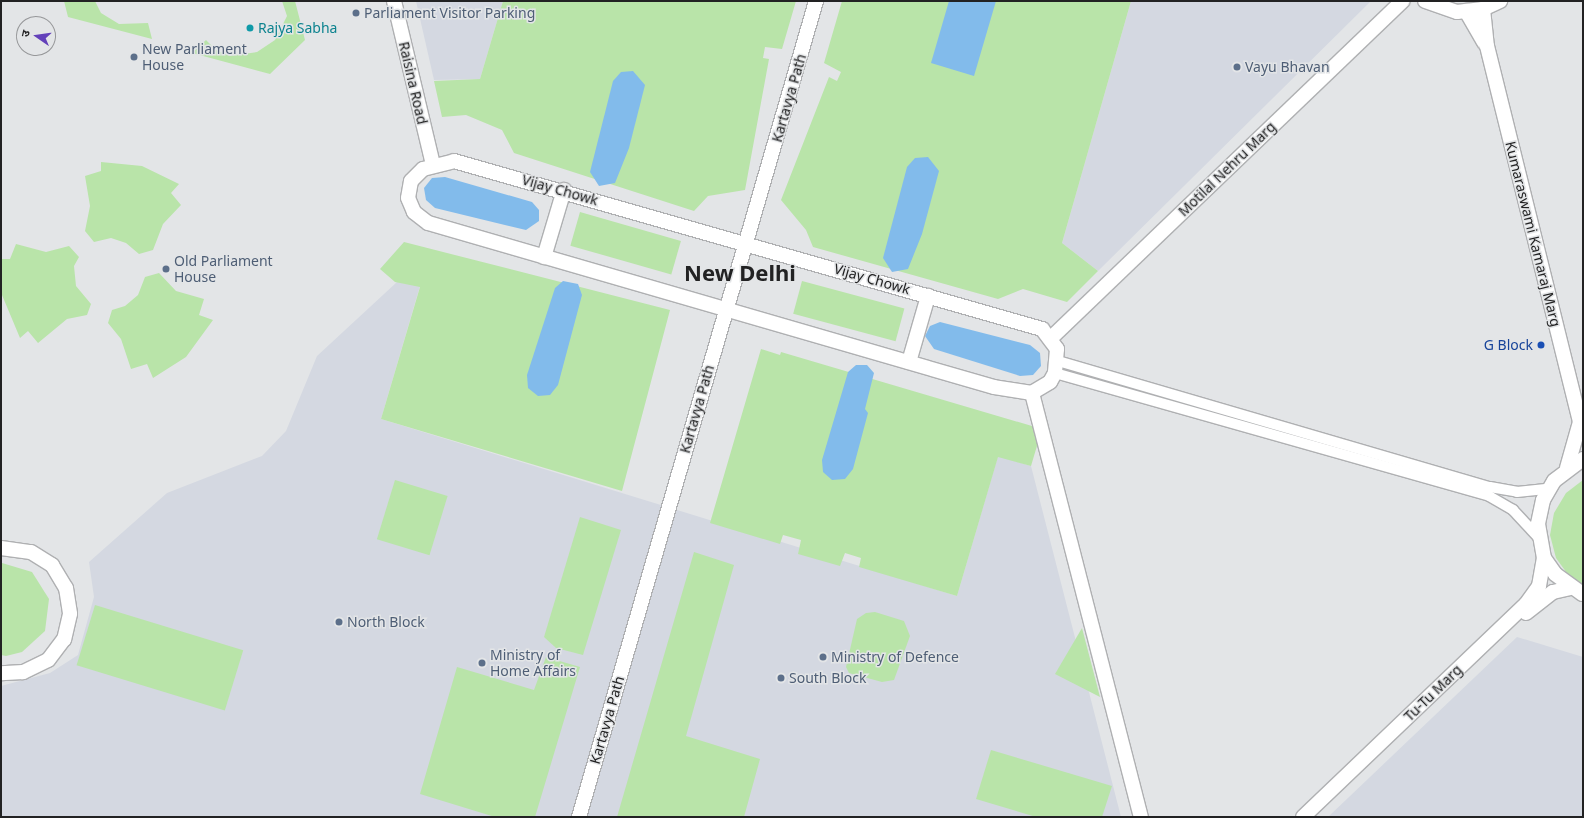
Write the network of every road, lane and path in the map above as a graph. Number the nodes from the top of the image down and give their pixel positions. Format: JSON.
{"nodes":[{"id":1,"x":394,"y":1,"type":"edge"},
{"id":2,"x":816,"y":1,"type":"edge"},
{"id":3,"x":1403,"y":1,"type":"edge"},
{"id":4,"x":1425,"y":1,"type":"edge"},
{"id":5,"x":1500,"y":1,"type":"edge"},
{"id":6,"x":1483,"y":9,"type":"junction"},
{"id":7,"x":1466,"y":11,"type":"junction"},
{"id":8,"x":1487,"y":46,"type":"junction"},
{"id":9,"x":433,"y":165,"type":"junction"},
{"id":10,"x":564,"y":190,"type":"junction"},
{"id":11,"x":747,"y":243,"type":"junction"},
{"id":12,"x":544,"y":257,"type":"junction"},
{"id":13,"x":928,"y":296,"type":"junction"},
{"id":14,"x":726,"y":309,"type":"junction"},
{"id":15,"x":1051,"y":338,"type":"junction"},
{"id":16,"x":909,"y":362,"type":"junction"},
{"id":17,"x":1057,"y":367,"type":"junction"},
{"id":18,"x":1032,"y":393,"type":"junction"},
{"id":19,"x":1581,"y":423,"type":"edge"},
{"id":20,"x":1583,"y":459,"type":"edge"},
{"id":21,"x":1567,"y":468,"type":"junction"},
{"id":22,"x":1548,"y":488,"type":"junction"},
{"id":23,"x":1538,"y":537,"type":"junction"},
{"id":24,"x":1,"y":548,"type":"edge"},
{"id":25,"x":1544,"y":558,"type":"junction"},
{"id":26,"x":1570,"y":588,"type":"junction"},
{"id":27,"x":1583,"y":594,"type":"edge"},
{"id":28,"x":1,"y":673,"type":"edge"},
{"id":29,"x":579,"y":817,"type":"edge"},
{"id":30,"x":1141,"y":817,"type":"edge"},
{"id":31,"x":1303,"y":817,"type":"edge"},
{"id":32,"x":1313,"y":817,"type":"edge"}],
"edges":[{"from":1,"to":9,"type":"main road","name":"Raisina Road"},
{"from":2,"to":11,"type":"main road","name":"Kartavya Path"},
{"from":3,"to":15,"type":"main road","name":"Motilal Nehru Marg"},
{"from":4,"to":7,"type":"main road"},
{"from":5,"to":6,"type":"main road"},
{"from":6,"to":7,"type":"main road"},
{"from":6,"to":8,"type":"main road","name":"Kumaraswami Kamaraj Marg"},
{"from":7,"to":8,"type":"main road","name":"Kumaraswami Kamaraj Marg"},
{"from":8,"to":19,"type":"main road","name":"Kumaraswami Kamaraj Marg"},
{"from":9,"to":10,"type":"main road","name":"Vijay Chowk"},
{"from":9,"to":12,"type":"main road","name":"Vijay Chowk"},
{"from":10,"to":11,"type":"main road","name":"Vijay Chowk"},
{"from":10,"to":12,"type":"main road"},
{"from":11,"to":13,"type":"main road","name":"Vijay Chowk"},
{"from":11,"to":14,"type":"main road","name":"Kartavya Path"},
{"from":12,"to":14,"type":"main road","name":"Vijay Chowk"},
{"from":13,"to":15,"type":"main road","name":"Vijay Chowk"},
{"from":13,"to":16,"type":"main road"},
{"from":14,"to":16,"type":"main road","name":"Vijay Chowk"},
{"from":14,"to":29,"type":"main road","name":"Kartavya Path"},
{"from":15,"to":17,"type":"main road"},
{"from":16,"to":18,"type":"main road","name":"Vijay Chowk"},
{"from":17,"to":18,"type":"main road"},
{"from":17,"to":22,"type":"street"},
{"from":17,"to":23,"type":"street"},
{"from":18,"to":30,"type":"main road"},
{"from":19,"to":21,"type":"main road","name":"Kumaraswami Kamaraj Marg"},
{"from":20,"to":21,"type":"main road"},
{"from":21,"to":22,"type":"main road"},
{"from":22,"to":23,"type":"main road"},
{"from":23,"to":25,"type":"main road"},
{"from":24,"to":28,"type":"main road"},
{"from":25,"to":26,"type":"main road"},
{"from":25,"to":31,"type":"main road","name":"Tu-Tu Marg"},
{"from":26,"to":27,"type":"main road"},
{"from":26,"to":32,"type":"main road","name":"Tu-Tu Marg"}]}
